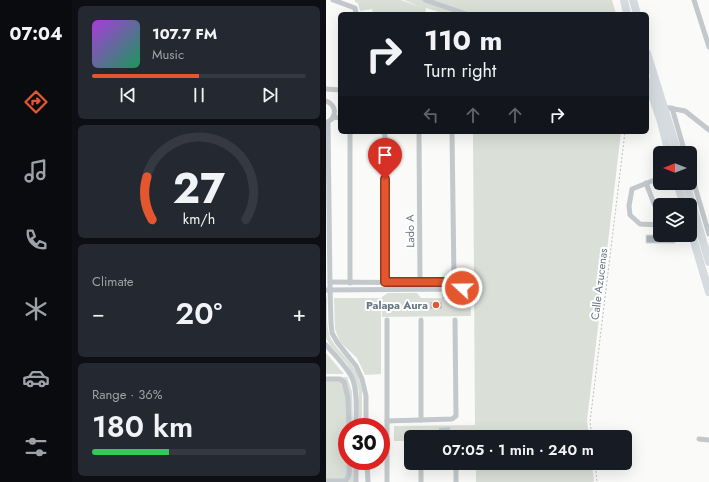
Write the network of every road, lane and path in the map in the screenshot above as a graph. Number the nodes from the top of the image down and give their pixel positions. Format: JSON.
{"nodes":[{"id":1,"x":333,"y":0,"type":"edge"},
{"id":2,"x":425,"y":0,"type":"edge"},
{"id":3,"x":624,"y":0,"type":"edge"},
{"id":4,"x":694,"y":0,"type":"edge"},
{"id":5,"x":634,"y":1,"type":"edge"},
{"id":6,"x":356,"y":12,"type":"edge"},
{"id":7,"x":460,"y":12,"type":"edge"},
{"id":8,"x":627,"y":12,"type":"edge"},
{"id":9,"x":637,"y":12,"type":"edge"},
{"id":10,"x":709,"y":47,"type":"edge"},
{"id":11,"x":649,"y":57,"type":"edge"},
{"id":12,"x":649,"y":86,"type":"edge"},
{"id":13,"x":326,"y":89,"type":"edge"},
{"id":14,"x":338,"y":90,"type":"edge"},
{"id":15,"x":326,"y":101,"type":"edge"},
{"id":16,"x":668,"y":108,"type":"junction"},
{"id":17,"x":337,"y":109,"type":"edge"},
{"id":18,"x":682,"y":110,"type":"junction"},
{"id":19,"x":333,"y":117,"type":"junction"},
{"id":20,"x":338,"y":118,"type":"edge"},
{"id":21,"x":675,"y":119,"type":"junction"},
{"id":22,"x":327,"y":122,"type":"edge"},
{"id":23,"x":670,"y":126,"type":"junction"},
{"id":24,"x":709,"y":130,"type":"edge"},
{"id":25,"x":350,"y":134,"type":"edge"},
{"id":26,"x":384,"y":134,"type":"edge"},
{"id":27,"x":419,"y":134,"type":"edge"},
{"id":28,"x":452,"y":134,"type":"edge"},
{"id":29,"x":625,"y":134,"type":"edge"},
{"id":30,"x":667,"y":146,"type":"edge"},
{"id":31,"x":676,"y":146,"type":"edge"},
{"id":32,"x":683,"y":146,"type":"edge"},
{"id":33,"x":653,"y":180,"type":"edge"},
{"id":34,"x":646,"y":183,"type":"junction"},
{"id":35,"x":688,"y":190,"type":"edge"},
{"id":36,"x":696,"y":190,"type":"edge"},
{"id":37,"x":653,"y":200,"type":"edge"},
{"id":38,"x":653,"y":225,"type":"edge"},
{"id":39,"x":709,"y":234,"type":"edge"},
{"id":40,"x":694,"y":242,"type":"edge"},
{"id":41,"x":707,"y":249,"type":"edge"},
{"id":42,"x":709,"y":262,"type":"edge"},
{"id":43,"x":454,"y":280,"type":"junction"},
{"id":44,"x":350,"y":281,"type":"junction"},
{"id":45,"x":330,"y":282,"type":"junction"},
{"id":46,"x":385,"y":282,"type":"junction"},
{"id":47,"x":420,"y":282,"type":"junction"},
{"id":48,"x":350,"y":289,"type":"junction"},
{"id":49,"x":385,"y":289,"type":"junction"},
{"id":50,"x":328,"y":290,"type":"edge"},
{"id":51,"x":709,"y":292,"type":"edge"},
{"id":52,"x":387,"y":320,"type":"dead end"},
{"id":53,"x":421,"y":320,"type":"dead end"},
{"id":54,"x":455,"y":320,"type":"dead end"},
{"id":55,"x":326,"y":345,"type":"edge"},
{"id":56,"x":326,"y":379,"type":"edge"},
{"id":57,"x":348,"y":418,"type":"edge"},
{"id":58,"x":356,"y":418,"type":"edge"},
{"id":59,"x":366,"y":418,"type":"edge"},
{"id":60,"x":387,"y":418,"type":"edge"},
{"id":61,"x":421,"y":420,"type":"junction"},
{"id":62,"x":390,"y":421,"type":"edge"},
{"id":63,"x":591,"y":430,"type":"edge"},
{"id":64,"x":699,"y":439,"type":"dead end"},
{"id":65,"x":709,"y":440,"type":"edge"},
{"id":66,"x":349,"y":470,"type":"edge"},
{"id":67,"x":356,"y":470,"type":"edge"},
{"id":68,"x":367,"y":470,"type":"edge"},
{"id":69,"x":387,"y":470,"type":"edge"},
{"id":70,"x":421,"y":470,"type":"edge"},
{"id":71,"x":456,"y":470,"type":"edge"},
{"id":72,"x":595,"y":470,"type":"edge"},
{"id":73,"x":326,"y":481,"type":"edge"},
{"id":74,"x":340,"y":481,"type":"edge"},
{"id":75,"x":356,"y":482,"type":"edge"},
{"id":76,"x":368,"y":482,"type":"edge"},
{"id":77,"x":387,"y":482,"type":"edge"},
{"id":78,"x":421,"y":482,"type":"edge"},
{"id":79,"x":456,"y":482,"type":"edge"},
{"id":80,"x":597,"y":482,"type":"edge"}],
"edges":[{"from":1,"to":6,"type":"street"},
{"from":2,"to":7,"type":"street"},
{"from":3,"to":8,"type":"highway"},
{"from":4,"to":10,"type":"street"},
{"from":5,"to":9,"type":"highway"},
{"from":11,"to":16,"type":"highway"},
{"from":12,"to":30,"type":"highway"},
{"from":13,"to":14,"type":"street"},
{"from":15,"to":17,"type":"street"},
{"from":16,"to":18,"type":"street"},
{"from":16,"to":21,"type":"street"},
{"from":16,"to":23,"type":"highway"},
{"from":17,"to":19,"type":"street"},
{"from":18,"to":21,"type":"street"},
{"from":18,"to":24,"type":"street"},
{"from":19,"to":20,"type":"street"},
{"from":19,"to":22,"type":"street"},
{"from":21,"to":23,"type":"street"},
{"from":21,"to":32,"type":"street"},
{"from":22,"to":45,"type":"street"},
{"from":23,"to":31,"type":"highway"},
{"from":25,"to":44,"type":"street"},
{"from":26,"to":46,"type":"street"},
{"from":27,"to":47,"type":"street","name":"Lado A"},
{"from":28,"to":43,"type":"street"},
{"from":29,"to":63,"type":"path","name":"Calle Azucenas"},
{"from":33,"to":34,"type":"street"},
{"from":34,"to":37,"type":"street"},
{"from":34,"to":38,"type":"street"},
{"from":35,"to":41,"type":"highway"},
{"from":36,"to":39,"type":"street"},
{"from":40,"to":51,"type":"highway"},
{"from":41,"to":42,"type":"highway"},
{"from":43,"to":47,"type":"street"},
{"from":43,"to":49,"type":"street"},
{"from":44,"to":45,"type":"street"},
{"from":44,"to":46,"type":"street"},
{"from":44,"to":48,"type":"street"},
{"from":45,"to":50,"type":"street"},
{"from":46,"to":47,"type":"street"},
{"from":46,"to":49,"type":"street"},
{"from":48,"to":49,"type":"street"},
{"from":48,"to":50,"type":"street"},
{"from":50,"to":59,"type":"street"},
{"from":52,"to":60,"type":"street"},
{"from":53,"to":61,"type":"street"},
{"from":54,"to":61,"type":"street"},
{"from":55,"to":58,"type":"street"},
{"from":56,"to":57,"type":"street"},
{"from":61,"to":62,"type":"street"},
{"from":64,"to":65,"type":"street"},
{"from":66,"to":74,"type":"street"},
{"from":67,"to":75,"type":"street"},
{"from":68,"to":76,"type":"street"},
{"from":69,"to":77,"type":"street"},
{"from":70,"to":78,"type":"street"},
{"from":71,"to":79,"type":"street"},
{"from":72,"to":80,"type":"path"},
{"from":73,"to":74,"type":"street"}]}
